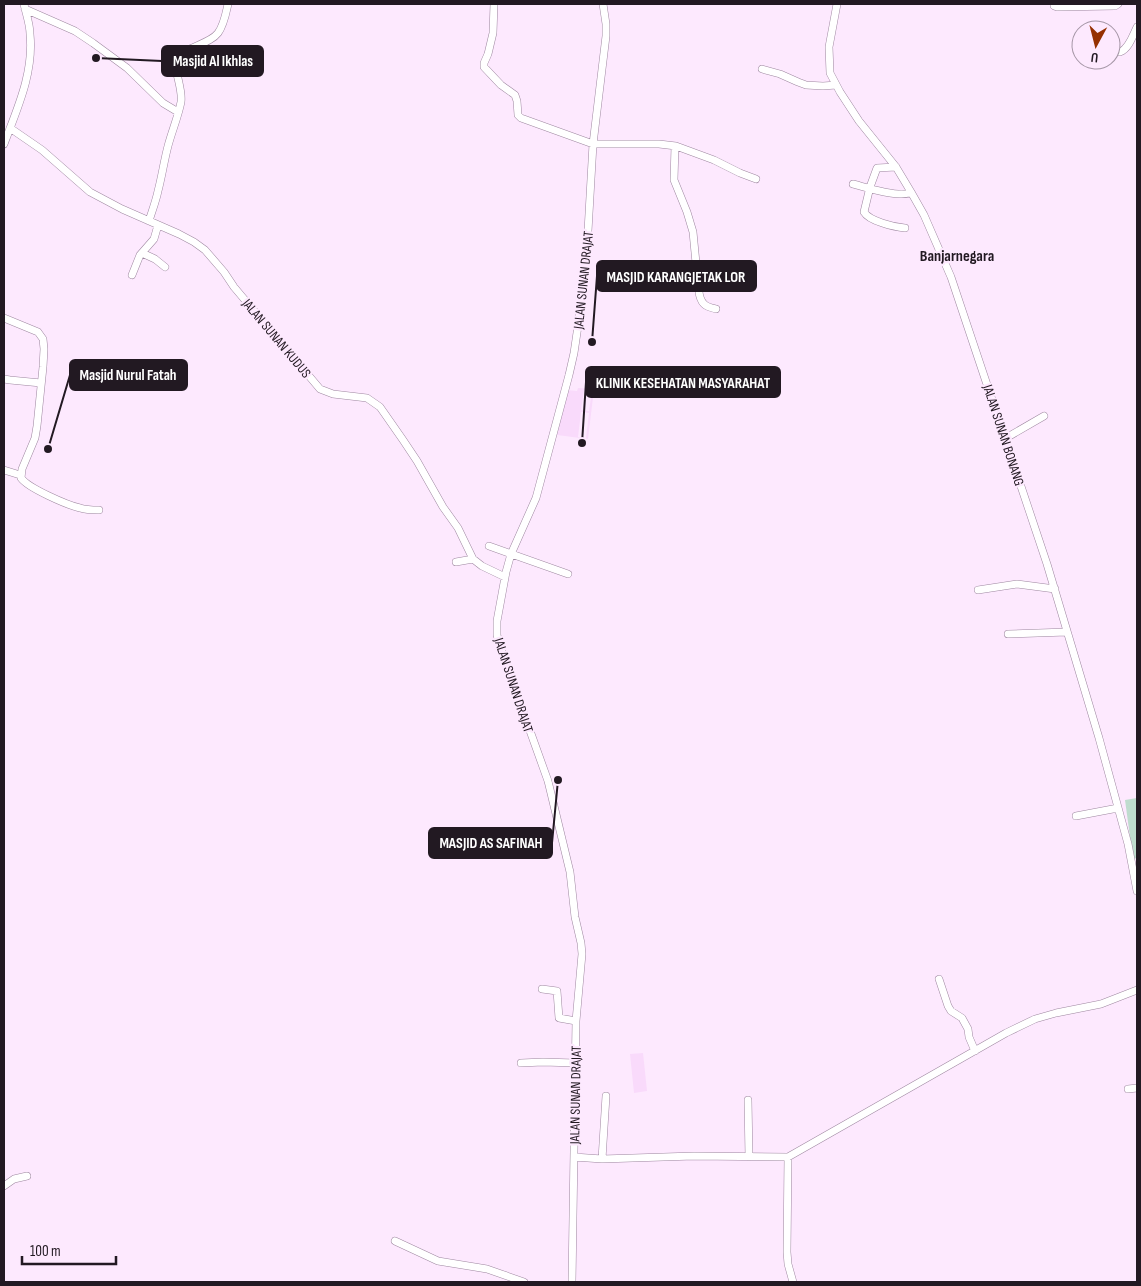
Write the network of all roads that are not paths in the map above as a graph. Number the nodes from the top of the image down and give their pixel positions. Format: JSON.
{"nodes":[{"id":1,"x":228,"y":4,"type":"edge"},
{"id":2,"x":494,"y":4,"type":"edge"},
{"id":3,"x":603,"y":4,"type":"edge"},
{"id":4,"x":837,"y":4,"type":"edge"},
{"id":5,"x":1054,"y":4,"type":"edge"},
{"id":6,"x":1118,"y":4,"type":"edge"},
{"id":7,"x":24,"y":7,"type":"edge"},
{"id":8,"x":1137,"y":27,"type":"edge"},
{"id":9,"x":1121,"y":51,"type":"edge"},
{"id":10,"x":762,"y":69,"type":"dead end"},
{"id":11,"x":836,"y":85,"type":"junction"},
{"id":12,"x":178,"y":112,"type":"junction"},
{"id":13,"x":10,"y":128,"type":"junction"},
{"id":14,"x":4,"y":144,"type":"edge"},
{"id":15,"x":593,"y":144,"type":"junction"},
{"id":16,"x":675,"y":146,"type":"junction"},
{"id":17,"x":896,"y":167,"type":"junction"},
{"id":18,"x":756,"y":179,"type":"dead end"},
{"id":19,"x":853,"y":184,"type":"dead end"},
{"id":20,"x":870,"y":187,"type":"junction"},
{"id":21,"x":911,"y":192,"type":"junction"},
{"id":22,"x":149,"y":221,"type":"junction"},
{"id":23,"x":158,"y":225,"type":"junction"},
{"id":24,"x":905,"y":228,"type":"dead end"},
{"id":25,"x":142,"y":253,"type":"junction"},
{"id":26,"x":165,"y":267,"type":"dead end"},
{"id":27,"x":132,"y":276,"type":"dead end"},
{"id":28,"x":716,"y":309,"type":"dead end"},
{"id":29,"x":4,"y":318,"type":"edge"},
{"id":30,"x":4,"y":379,"type":"edge"},
{"id":31,"x":42,"y":383,"type":"junction"},
{"id":32,"x":1044,"y":416,"type":"dead end"},
{"id":33,"x":1006,"y":438,"type":"junction"},
{"id":34,"x":4,"y":470,"type":"edge"},
{"id":35,"x":20,"y":475,"type":"junction"},
{"id":36,"x":99,"y":510,"type":"dead end"},
{"id":37,"x":489,"y":546,"type":"dead end"},
{"id":38,"x":511,"y":554,"type":"junction"},
{"id":39,"x":473,"y":559,"type":"junction"},
{"id":40,"x":456,"y":562,"type":"dead end"},
{"id":41,"x":568,"y":574,"type":"dead end"},
{"id":42,"x":505,"y":577,"type":"junction"},
{"id":43,"x":1055,"y":589,"type":"junction"},
{"id":44,"x":978,"y":590,"type":"dead end"},
{"id":45,"x":1067,"y":632,"type":"junction"},
{"id":46,"x":1008,"y":634,"type":"dead end"},
{"id":47,"x":1118,"y":808,"type":"junction"},
{"id":48,"x":1076,"y":816,"type":"dead end"},
{"id":49,"x":1137,"y":891,"type":"edge"},
{"id":50,"x":939,"y":979,"type":"dead end"},
{"id":51,"x":542,"y":989,"type":"dead end"},
{"id":52,"x":1137,"y":990,"type":"edge"},
{"id":53,"x":576,"y":1021,"type":"junction"},
{"id":54,"x":975,"y":1051,"type":"junction"},
{"id":55,"x":520,"y":1063,"type":"dead end"},
{"id":56,"x":575,"y":1063,"type":"junction"},
{"id":57,"x":1137,"y":1088,"type":"edge"},
{"id":58,"x":1128,"y":1089,"type":"dead end"},
{"id":59,"x":606,"y":1096,"type":"dead end"},
{"id":60,"x":748,"y":1100,"type":"dead end"},
{"id":61,"x":574,"y":1157,"type":"junction"},
{"id":62,"x":749,"y":1157,"type":"junction"},
{"id":63,"x":788,"y":1157,"type":"junction"},
{"id":64,"x":602,"y":1159,"type":"junction"},
{"id":65,"x":26,"y":1176,"type":"dead end"},
{"id":66,"x":4,"y":1186,"type":"edge"},
{"id":67,"x":395,"y":1240,"type":"dead end"},
{"id":68,"x":524,"y":1282,"type":"edge"},
{"id":69,"x":572,"y":1282,"type":"edge"},
{"id":70,"x":793,"y":1282,"type":"edge"}],
"edges":[{"from":1,"to":12,"type":"street"},
{"from":2,"to":15,"type":"street"},
{"from":3,"to":15,"type":"street","name":"JALAN SUNAN DRAJAT"},
{"from":4,"to":11,"type":"street","name":"JALAN SUNAN BONANG"},
{"from":5,"to":6,"type":"street"},
{"from":7,"to":12,"type":"street"},
{"from":7,"to":13,"type":"street"},
{"from":8,"to":9,"type":"street"},
{"from":10,"to":11,"type":"street"},
{"from":11,"to":17,"type":"street","name":"JALAN SUNAN BONANG"},
{"from":12,"to":22,"type":"street"},
{"from":13,"to":14,"type":"street"},
{"from":13,"to":22,"type":"street","name":"JALAN SUNAN KUDUS"},
{"from":15,"to":16,"type":"street"},
{"from":15,"to":38,"type":"street","name":"JALAN SUNAN DRAJAT"},
{"from":16,"to":18,"type":"street"},
{"from":16,"to":28,"type":"street"},
{"from":17,"to":20,"type":"street"},
{"from":17,"to":21,"type":"street","name":"JALAN SUNAN BONANG"},
{"from":19,"to":20,"type":"street"},
{"from":20,"to":21,"type":"street"},
{"from":20,"to":24,"type":"street"},
{"from":21,"to":33,"type":"street","name":"JALAN SUNAN BONANG"},
{"from":22,"to":23,"type":"street","name":"JALAN SUNAN KUDUS"},
{"from":23,"to":25,"type":"street"},
{"from":23,"to":39,"type":"street","name":"JALAN SUNAN KUDUS"},
{"from":25,"to":26,"type":"street"},
{"from":25,"to":27,"type":"street"},
{"from":29,"to":31,"type":"street"},
{"from":30,"to":31,"type":"street"},
{"from":31,"to":35,"type":"street"},
{"from":32,"to":33,"type":"street"},
{"from":33,"to":43,"type":"street","name":"JALAN SUNAN BONANG"},
{"from":34,"to":35,"type":"street"},
{"from":35,"to":36,"type":"street"},
{"from":37,"to":38,"type":"street"},
{"from":38,"to":41,"type":"street"},
{"from":38,"to":42,"type":"street","name":"JALAN SUNAN DRAJAT"},
{"from":39,"to":40,"type":"street"},
{"from":39,"to":42,"type":"street"},
{"from":42,"to":53,"type":"street","name":"JALAN SUNAN DRAJAT"},
{"from":43,"to":44,"type":"street"},
{"from":43,"to":45,"type":"street","name":"JALAN SUNAN BONANG"},
{"from":45,"to":46,"type":"street"},
{"from":45,"to":47,"type":"street","name":"JALAN SUNAN BONANG"},
{"from":47,"to":48,"type":"street"},
{"from":47,"to":49,"type":"street","name":"JALAN SUNAN BONANG"},
{"from":50,"to":54,"type":"street"},
{"from":51,"to":53,"type":"street"},
{"from":52,"to":54,"type":"street"},
{"from":53,"to":56,"type":"street","name":"JALAN SUNAN DRAJAT"},
{"from":54,"to":63,"type":"street"},
{"from":55,"to":56,"type":"street"},
{"from":56,"to":61,"type":"street","name":"JALAN SUNAN DRAJAT"},
{"from":57,"to":58,"type":"street"},
{"from":59,"to":64,"type":"street"},
{"from":60,"to":62,"type":"street"},
{"from":61,"to":64,"type":"street"},
{"from":61,"to":69,"type":"street","name":"JALAN SUNAN DRAJAT"},
{"from":62,"to":63,"type":"street"},
{"from":62,"to":64,"type":"street"},
{"from":63,"to":70,"type":"street"},
{"from":65,"to":66,"type":"street"},
{"from":67,"to":68,"type":"street"}]}
